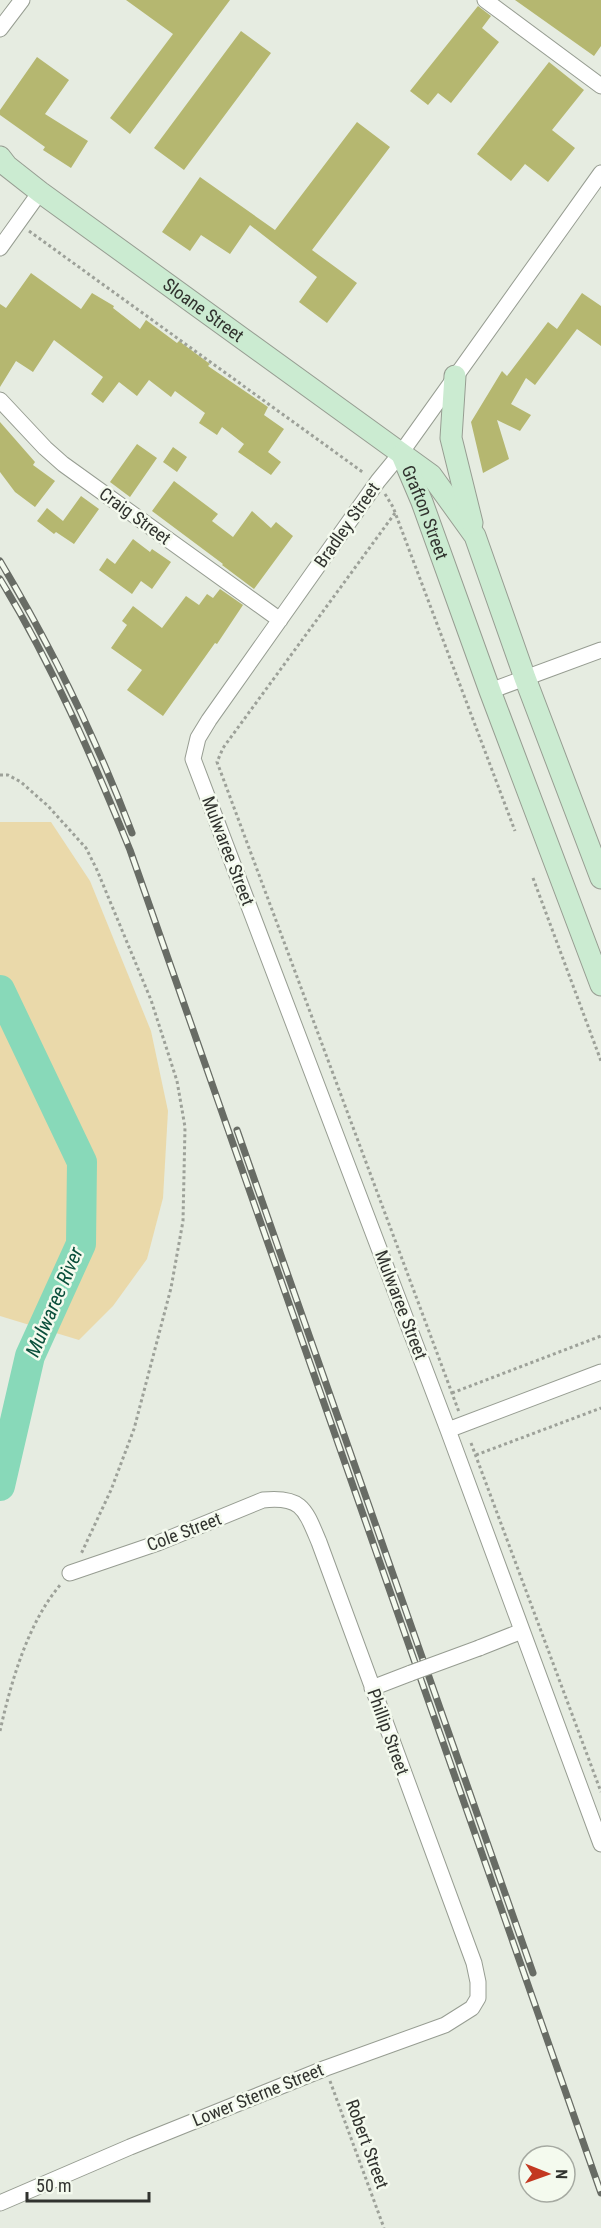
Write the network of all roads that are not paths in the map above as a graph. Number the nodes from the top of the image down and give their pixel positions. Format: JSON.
{"nodes":[{"id":1,"x":22,"y":0,"type":"edge"},
{"id":2,"x":485,"y":0,"type":"edge"},
{"id":3,"x":0,"y":29,"type":"edge"},
{"id":4,"x":601,"y":87,"type":"edge"},
{"id":5,"x":2,"y":162,"type":"edge"},
{"id":6,"x":600,"y":177,"type":"edge"},
{"id":7,"x":40,"y":192,"type":"junction"},
{"id":8,"x":0,"y":248,"type":"edge"},
{"id":9,"x":454,"y":376,"type":"junction"},
{"id":10,"x":0,"y":400,"type":"edge"},
{"id":11,"x":401,"y":453,"type":"junction"},
{"id":12,"x":475,"y":536,"type":"junction"},
{"id":13,"x":280,"y":620,"type":"junction"},
{"id":14,"x":601,"y":650,"type":"edge"},
{"id":15,"x":525,"y":678,"type":"junction"},
{"id":16,"x":490,"y":691,"type":"junction"},
{"id":17,"x":196,"y":767,"type":"joint"},
{"id":18,"x":601,"y":878,"type":"edge"},
{"id":19,"x":601,"y":985,"type":"edge"},
{"id":20,"x":601,"y":1372,"type":"edge"},
{"id":21,"x":448,"y":1430,"type":"junction"},
{"id":22,"x":297,"y":1503,"type":"joint"},
{"id":23,"x":70,"y":1573,"type":"road end"},
{"id":24,"x":522,"y":1631,"type":"junction"},
{"id":25,"x":372,"y":1688,"type":"junction"},
{"id":26,"x":601,"y":1844,"type":"edge"},
{"id":27,"x":474,"y":1963,"type":"joint"},
{"id":28,"x":0,"y":2203,"type":"edge"}],
"edges":[{"from":1,"to":3,"type":"street"},
{"from":2,"to":4,"type":"street"},
{"from":5,"to":7,"type":"street","name":"Sloane Street"},
{"from":6,"to":9,"type":"street","name":"Bradley Street"},
{"from":7,"to":8,"type":"street"},
{"from":7,"to":11,"type":"street","name":"Sloane Street"},
{"from":9,"to":11,"type":"street","name":"Bradley Street"},
{"from":9,"to":12,"type":"street"},
{"from":10,"to":13,"type":"street","name":"Craig Street"},
{"from":11,"to":12,"type":"street","name":"Grafton Street"},
{"from":11,"to":13,"type":"street","name":"Bradley Street"},
{"from":11,"to":16,"type":"street","name":"Grafton Street"},
{"from":12,"to":15,"type":"street","name":"Grafton Street"},
{"from":13,"to":17,"type":"street","name":"Bradley Street"},
{"from":14,"to":15,"type":"street"},
{"from":15,"to":16,"type":"street"},
{"from":15,"to":18,"type":"street","name":"Grafton Street"},
{"from":16,"to":19,"type":"street","name":"Grafton Street"},
{"from":17,"to":21,"type":"street","name":"Mulwaree Street"},
{"from":20,"to":21,"type":"street"},
{"from":21,"to":24,"type":"street","name":"Mulwaree Street"},
{"from":22,"to":23,"type":"street","name":"Cole Street"},
{"from":22,"to":25,"type":"street","name":"Phillip Street"},
{"from":24,"to":25,"type":"street","bridge":true},
{"from":24,"to":26,"type":"street","name":"Mulwaree Street"},
{"from":25,"to":27,"type":"street","name":"Phillip Street"},
{"from":27,"to":28,"type":"street","name":"Lower Sterne Street"}]}
